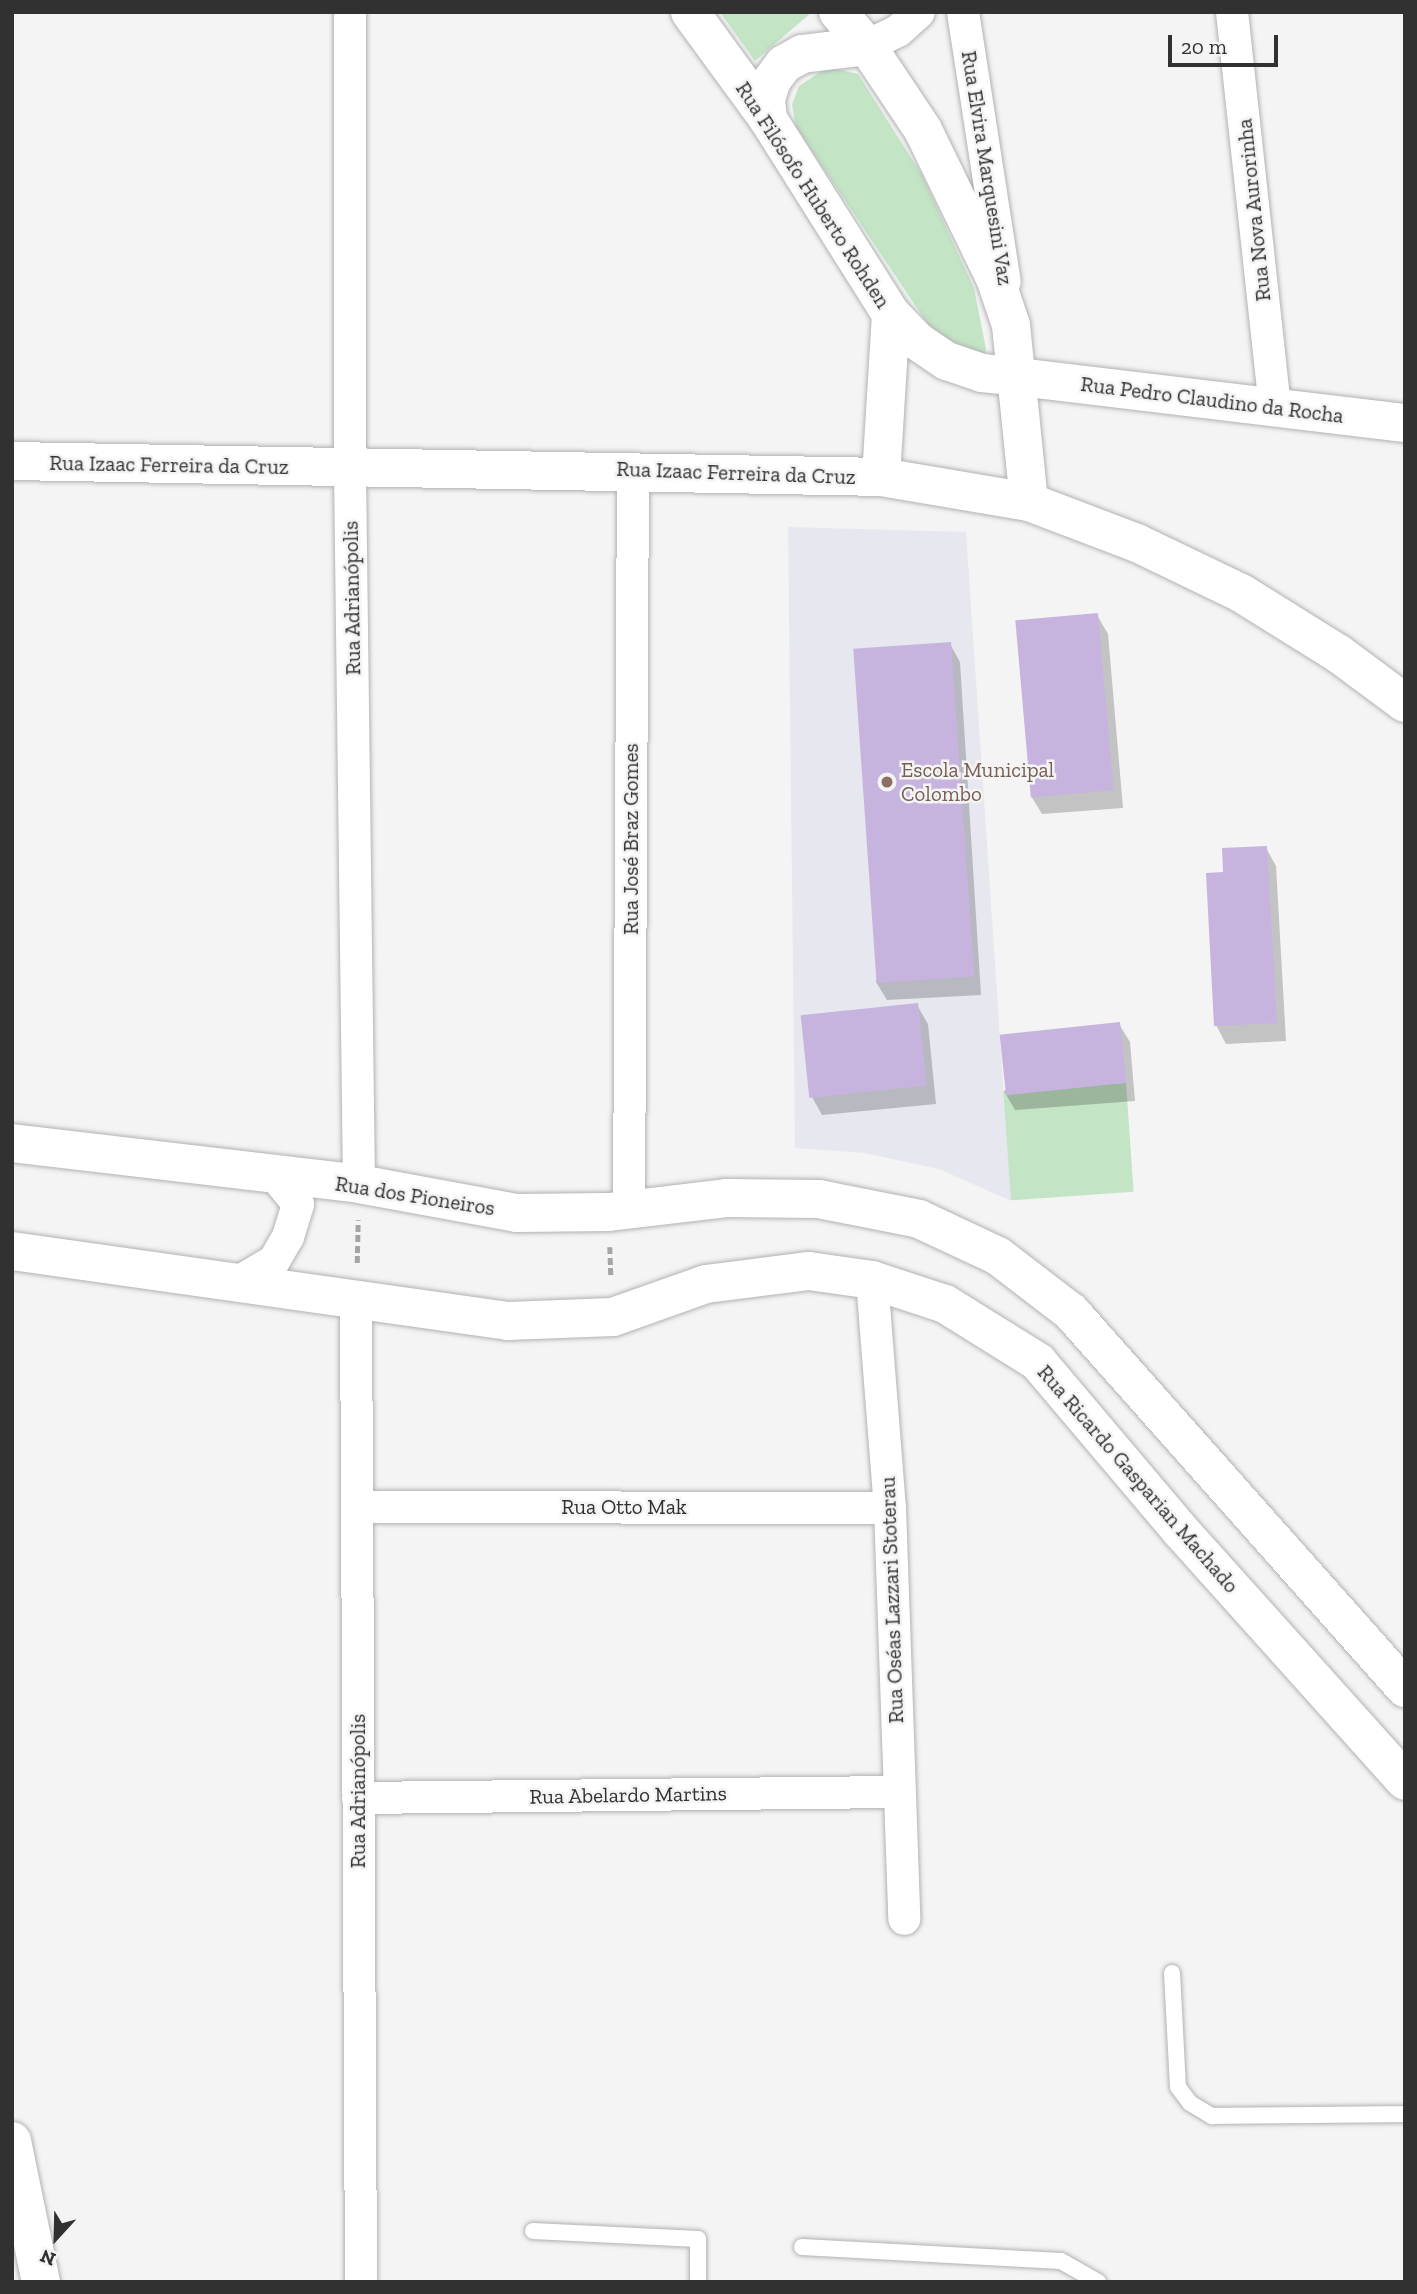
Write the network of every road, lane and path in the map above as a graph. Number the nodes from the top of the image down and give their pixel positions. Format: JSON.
{"nodes":[{"id":1,"x":350,"y":12,"type":"edge"},
{"id":2,"x":690,"y":12,"type":"edge"},
{"id":3,"x":838,"y":12,"type":"edge"},
{"id":4,"x":919,"y":12,"type":"edge"},
{"id":5,"x":963,"y":12,"type":"edge"},
{"id":6,"x":1232,"y":12,"type":"edge"},
{"id":7,"x":867,"y":46,"type":"junction"},
{"id":8,"x":768,"y":119,"type":"junction"},
{"id":9,"x":891,"y":314,"type":"junction"},
{"id":10,"x":1011,"y":325,"type":"junction"},
{"id":11,"x":1019,"y":377,"type":"junction"},
{"id":12,"x":1276,"y":408,"type":"junction"},
{"id":13,"x":1405,"y":423,"type":"edge"},
{"id":14,"x":12,"y":461,"type":"edge"},
{"id":15,"x":350,"y":470,"type":"junction"},
{"id":16,"x":633,"y":470,"type":"junction"},
{"id":17,"x":881,"y":477,"type":"junction"},
{"id":18,"x":1029,"y":502,"type":"junction"},
{"id":19,"x":1405,"y":703,"type":"edge"},
{"id":20,"x":12,"y":1143,"type":"edge"},
{"id":21,"x":274,"y":1174,"type":"junction"},
{"id":22,"x":359,"y":1184,"type":"junction"},
{"id":23,"x":619,"y":1210,"type":"junction"},
{"id":24,"x":12,"y":1251,"type":"edge"},
{"id":25,"x":872,"y":1280,"type":"junction"},
{"id":26,"x":235,"y":1284,"type":"junction"},
{"id":27,"x":356,"y":1299,"type":"junction"},
{"id":28,"x":612,"y":1317,"type":"junction"},
{"id":29,"x":357,"y":1507,"type":"junction"},
{"id":30,"x":890,"y":1508,"type":"junction"},
{"id":31,"x":1405,"y":1688,"type":"edge"},
{"id":32,"x":1405,"y":1781,"type":"edge"},
{"id":33,"x":898,"y":1792,"type":"junction"},
{"id":34,"x":358,"y":1798,"type":"junction"},
{"id":35,"x":904,"y":1919,"type":"dead end"},
{"id":36,"x":1172,"y":1973,"type":"dead end"},
{"id":37,"x":1405,"y":2114,"type":"edge"},
{"id":38,"x":12,"y":2141,"type":"edge"},
{"id":39,"x":533,"y":2231,"type":"dead end"},
{"id":40,"x":802,"y":2247,"type":"dead end"},
{"id":41,"x":41,"y":2282,"type":"edge"},
{"id":42,"x":361,"y":2282,"type":"edge"},
{"id":43,"x":698,"y":2282,"type":"edge"},
{"id":44,"x":1098,"y":2282,"type":"edge"}],
"edges":[{"from":1,"to":15,"type":"street","name":"Rua Adrianópolis"},
{"from":2,"to":8,"type":"street","name":"Rua Filósofo Huberto Rohden"},
{"from":3,"to":7,"type":"street"},
{"from":4,"to":7,"type":"street"},
{"from":5,"to":10,"type":"street","name":"Rua Elvira Marquesini Vaz"},
{"from":6,"to":12,"type":"street","name":"Rua Nova Aurorinha"},
{"from":7,"to":8,"type":"street"},
{"from":7,"to":10,"type":"street"},
{"from":8,"to":9,"type":"street","name":"Rua Filósofo Huberto Rohden"},
{"from":9,"to":11,"type":"street","name":"Rua Pedro Claudino da Rocha"},
{"from":9,"to":17,"type":"street","name":"Rua Filósofo Huberto Rohden"},
{"from":10,"to":11,"type":"street"},
{"from":11,"to":12,"type":"street","name":"Rua Pedro Claudino da Rocha"},
{"from":11,"to":18,"type":"street"},
{"from":12,"to":13,"type":"street","name":"Rua Pedro Claudino da Rocha"},
{"from":14,"to":15,"type":"street","name":"Rua Izaac Ferreira da Cruz"},
{"from":15,"to":16,"type":"street","name":"Rua Izaac Ferreira da Cruz"},
{"from":15,"to":22,"type":"street","name":"Rua Adrianópolis"},
{"from":16,"to":17,"type":"street","name":"Rua Izaac Ferreira da Cruz"},
{"from":16,"to":23,"type":"street","name":"Rua José Braz Gomes"},
{"from":17,"to":18,"type":"street","name":"Rua Izaac Ferreira da Cruz"},
{"from":18,"to":19,"type":"street","name":"Rua Izaac Ferreira da Cruz"},
{"from":20,"to":21,"type":"street","name":"Rua dos Pioneiros"},
{"from":21,"to":22,"type":"street","name":"Rua dos Pioneiros"},
{"from":21,"to":26,"type":"street"},
{"from":22,"to":23,"type":"street","name":"Rua dos Pioneiros"},
{"from":22,"to":27,"type":"path"},
{"from":23,"to":28,"type":"path"},
{"from":23,"to":31,"type":"street","name":"Rua dos Pioneiros"},
{"from":24,"to":26,"type":"street"},
{"from":25,"to":28,"type":"street","name":"Rua Ricardo Gasparian Machado"},
{"from":25,"to":30,"type":"street","name":"Rua Oséas Lazzari Stoterau"},
{"from":25,"to":32,"type":"street","name":"Rua Ricardo Gasparian Machado"},
{"from":26,"to":27,"type":"street"},
{"from":27,"to":28,"type":"street"},
{"from":27,"to":29,"type":"street","name":"Rua Adrianópolis"},
{"from":29,"to":30,"type":"street","name":"Rua Otto Mak"},
{"from":29,"to":34,"type":"street","name":"Rua Adrianópolis"},
{"from":30,"to":33,"type":"street","name":"Rua Oséas Lazzari Stoterau"},
{"from":33,"to":34,"type":"street","name":"Rua Abelardo Martins"},
{"from":33,"to":35,"type":"street","name":"Rua Oséas Lazzari Stoterau"},
{"from":34,"to":42,"type":"street","name":"Rua Adrianópolis"},
{"from":36,"to":37,"type":"lane"},
{"from":38,"to":41,"type":"street"},
{"from":39,"to":43,"type":"lane"},
{"from":40,"to":44,"type":"lane"}]}
